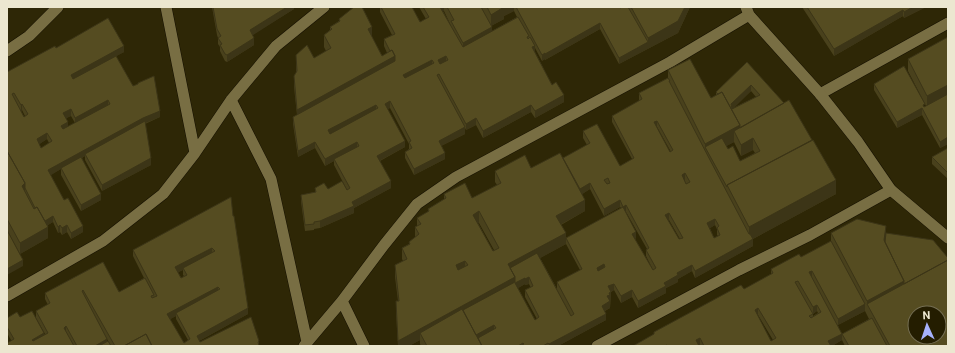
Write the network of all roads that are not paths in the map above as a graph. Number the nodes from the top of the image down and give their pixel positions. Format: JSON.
{"nodes":[{"id":1,"x":58,"y":7,"type":"edge"},
{"id":2,"x":166,"y":7,"type":"edge"},
{"id":3,"x":324,"y":7,"type":"edge"},
{"id":4,"x":747,"y":11,"type":"edge"},
{"id":5,"x":948,"y":23,"type":"edge"},
{"id":6,"x":7,"y":51,"type":"edge"},
{"id":7,"x":820,"y":94,"type":"junction"},
{"id":8,"x":231,"y":100,"type":"junction"},
{"id":9,"x":196,"y":153,"type":"junction"},
{"id":10,"x":891,"y":190,"type":"junction"},
{"id":11,"x":948,"y":238,"type":"edge"},
{"id":12,"x":7,"y":296,"type":"edge"},
{"id":13,"x":342,"y":301,"type":"junction"},
{"id":14,"x":305,"y":344,"type":"edge"},
{"id":15,"x":364,"y":346,"type":"edge"},
{"id":16,"x":597,"y":346,"type":"edge"}],
"edges":[{"from":1,"to":6,"type":"street"},
{"from":2,"to":9,"type":"street"},
{"from":3,"to":8,"type":"street"},
{"from":4,"to":7,"type":"street"},
{"from":4,"to":13,"type":"street"},
{"from":5,"to":7,"type":"street"},
{"from":7,"to":10,"type":"street"},
{"from":8,"to":9,"type":"street"},
{"from":8,"to":14,"type":"street"},
{"from":9,"to":12,"type":"street"},
{"from":10,"to":11,"type":"street"},
{"from":10,"to":16,"type":"street"},
{"from":13,"to":14,"type":"street"},
{"from":13,"to":15,"type":"street"}]}
